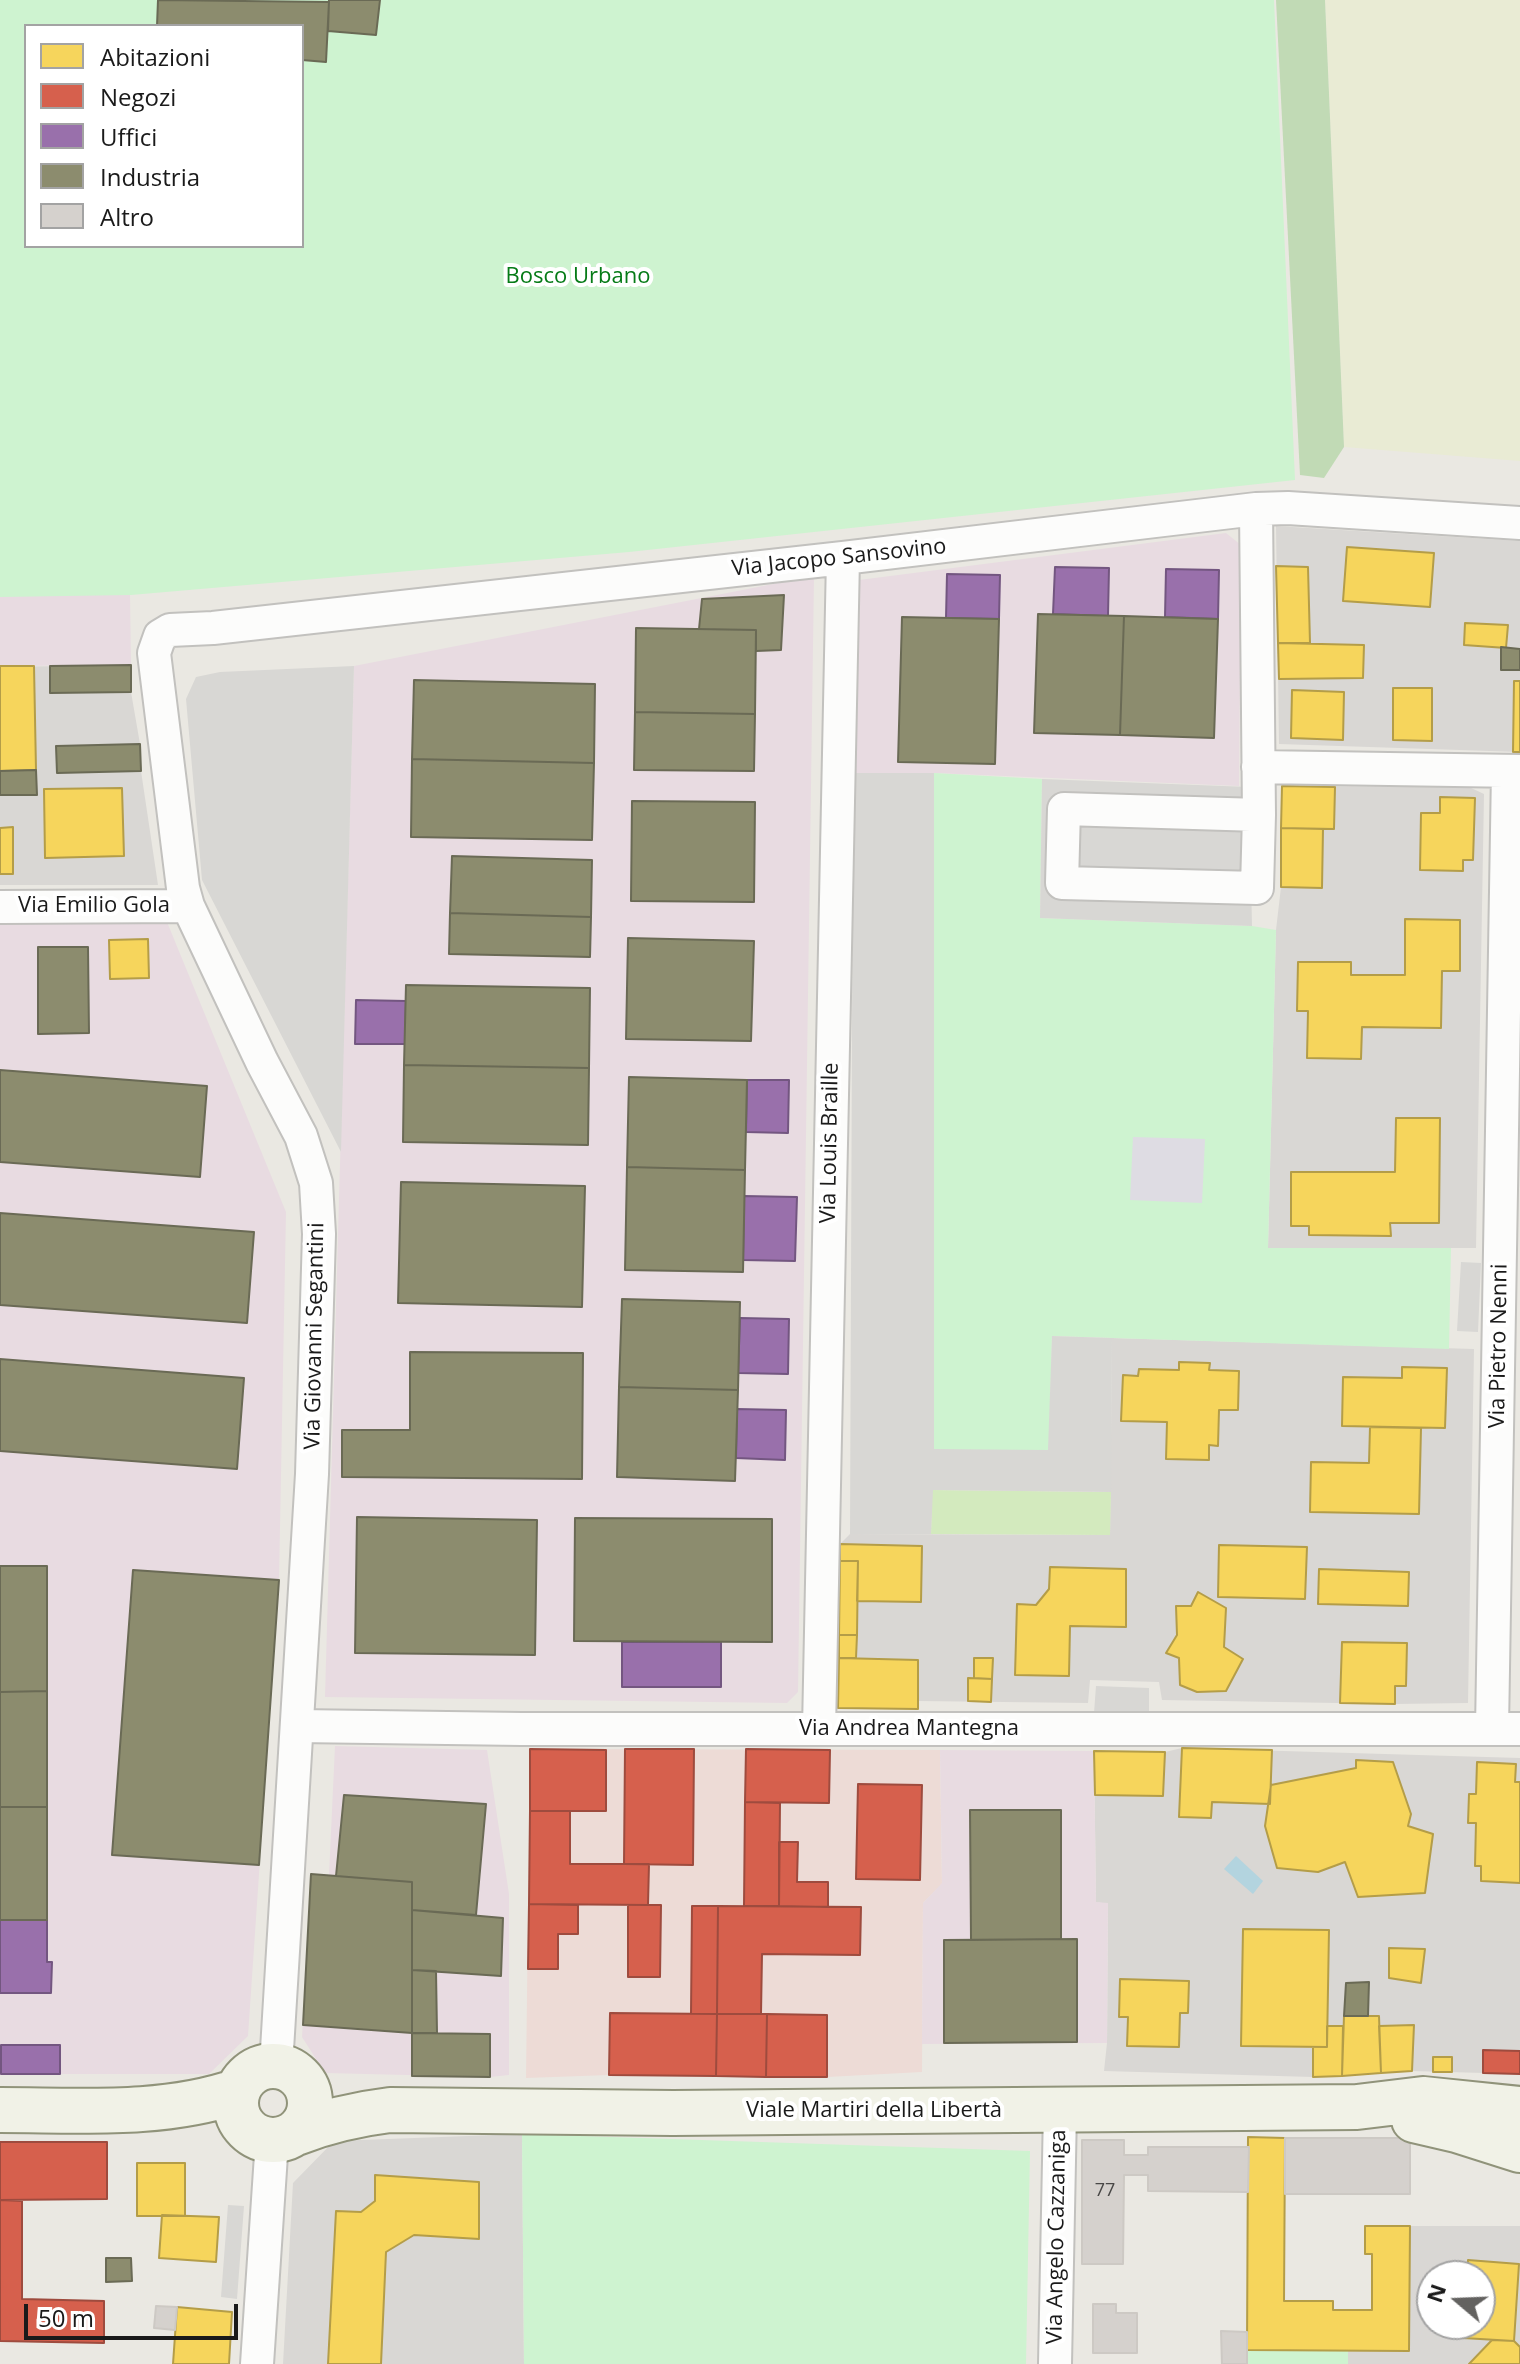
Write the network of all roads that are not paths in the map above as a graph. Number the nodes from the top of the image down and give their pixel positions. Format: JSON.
{"nodes":[{"id":1,"x":1256,"y":509,"type":"junction"},
{"id":2,"x":1520,"y":523,"type":"edge"},
{"id":3,"x":843,"y":558,"type":"junction"},
{"id":4,"x":160,"y":636,"type":"joint"},
{"id":5,"x":1258,"y":767,"type":"junction"},
{"id":6,"x":1514,"y":771,"type":"edge"},
{"id":7,"x":1259,"y":815,"type":"junction"},
{"id":8,"x":188,"y":906,"type":"junction"},
{"id":9,"x":0,"y":907,"type":"edge"},
{"id":10,"x":297,"y":1726,"type":"junction"},
{"id":11,"x":819,"y":1729,"type":"junction"},
{"id":12,"x":1506,"y":1729,"type":"edge"},
{"id":13,"x":291,"y":2076,"type":"junction"},
{"id":14,"x":1357,"y":2107,"type":"junction"},
{"id":15,"x":1520,"y":2109,"type":"edge"},
{"id":16,"x":0,"y":2110,"type":"edge"},
{"id":17,"x":390,"y":2110,"type":"junction"},
{"id":18,"x":1060,"y":2110,"type":"junction"},
{"id":19,"x":263,"y":2123,"type":"junction"},
{"id":20,"x":1520,"y":2150,"type":"edge"},
{"id":21,"x":257,"y":2364,"type":"edge"},
{"id":22,"x":1055,"y":2364,"type":"edge"}],
"edges":[{"from":1,"to":2,"type":"street","name":"Via Jacopo Sansovino"},
{"from":1,"to":3,"type":"street","name":"Via Jacopo Sansovino"},
{"from":1,"to":5,"type":"street"},
{"from":3,"to":4,"type":"street","name":"Via Jacopo Sansovino"},
{"from":3,"to":11,"type":"street","name":"Via Louis Braille"},
{"from":4,"to":8,"type":"street","name":"Via Giovanni Segantini"},
{"from":5,"to":6,"type":"street"},
{"from":5,"to":7,"type":"street"},
{"from":6,"to":12,"type":"street","name":"Via Pietro Nenni"},
{"from":7,"to":7,"type":"street"},
{"from":8,"to":9,"type":"street","name":"Via Emilio Gola"},
{"from":8,"to":10,"type":"street","name":"Via Giovanni Segantini"},
{"from":10,"to":11,"type":"street","name":"Via Andrea Mantegna"},
{"from":10,"to":13,"type":"street","name":"Via Giovanni Segantini"},
{"from":11,"to":12,"type":"street","name":"Via Andrea Mantegna"},
{"from":13,"to":17,"type":"street","name":"Viale Martiri della Libertà"},
{"from":13,"to":19,"type":"street","name":"Viale Martiri della Libertà"},
{"from":13,"to":19,"type":"street"},
{"from":14,"to":15,"type":"street","name":"Viale Martiri della Libertà"},
{"from":14,"to":18,"type":"street","name":"Viale Martiri della Libertà"},
{"from":14,"to":20,"type":"street","name":"Viale Martiri della Libertà"},
{"from":16,"to":19,"type":"street","name":"Viale Martiri della Libertà"},
{"from":17,"to":18,"type":"street","name":"Viale Martiri della Libertà"},
{"from":17,"to":19,"type":"street","name":"Viale Martiri della Libertà"},
{"from":18,"to":22,"type":"street","name":"Via Angelo Cazzaniga"},
{"from":19,"to":21,"type":"street"}]}
